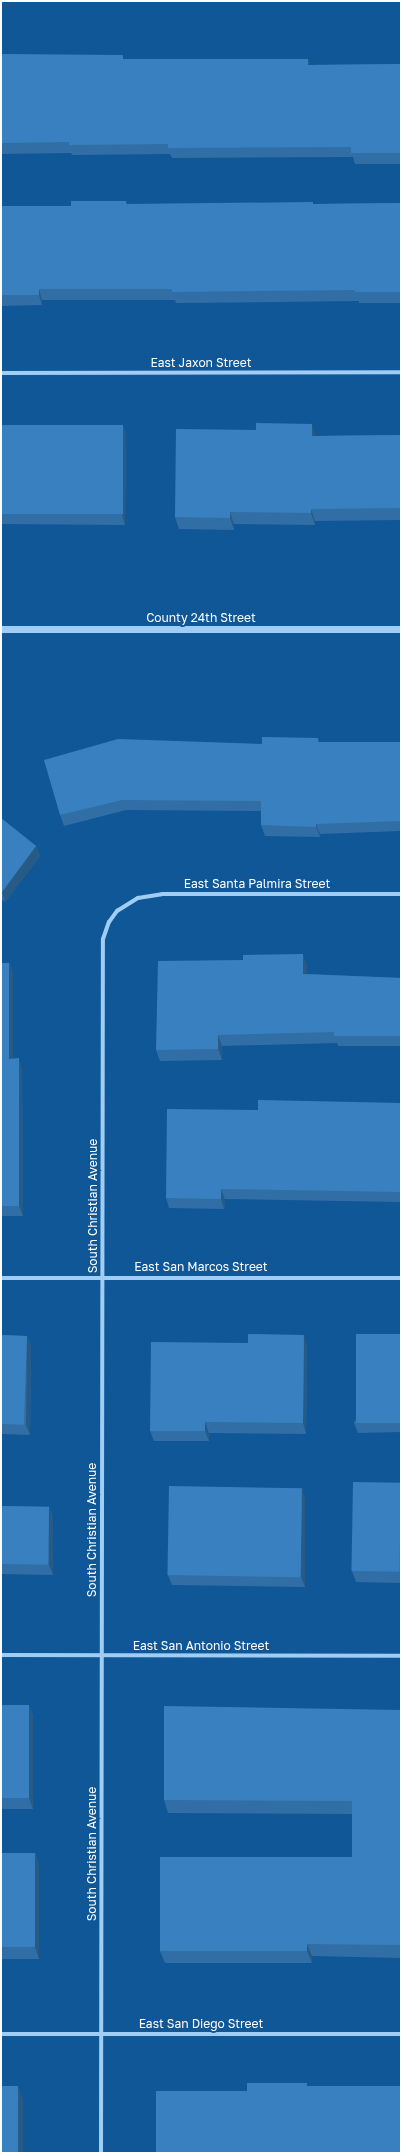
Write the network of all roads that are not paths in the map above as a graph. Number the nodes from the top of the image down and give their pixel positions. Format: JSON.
{"nodes":[{"id":1,"x":401,"y":372,"type":"edge"},
{"id":2,"x":1,"y":373,"type":"edge"},
{"id":3,"x":1,"y":629,"type":"edge"},
{"id":4,"x":401,"y":629,"type":"edge"},
{"id":5,"x":401,"y":894,"type":"edge"},
{"id":6,"x":117,"y":911,"type":"joint"},
{"id":7,"x":103,"y":1277,"type":"junction"},
{"id":8,"x":1,"y":1278,"type":"edge"},
{"id":9,"x":401,"y":1278,"type":"edge"},
{"id":10,"x":1,"y":1655,"type":"edge"},
{"id":11,"x":102,"y":1656,"type":"junction"},
{"id":12,"x":401,"y":1656,"type":"edge"},
{"id":13,"x":1,"y":2034,"type":"edge"},
{"id":14,"x":101,"y":2034,"type":"junction"},
{"id":15,"x":401,"y":2034,"type":"edge"},
{"id":16,"x":101,"y":2153,"type":"edge"}],
"edges":[{"from":1,"to":2,"type":"street","name":"East Jaxon Street"},
{"from":3,"to":4,"type":"street","name":"County 24th Street"},
{"from":5,"to":6,"type":"street","name":"East Santa Palmira Street"},
{"from":6,"to":7,"type":"street","name":"South Christian Avenue"},
{"from":7,"to":8,"type":"street","name":"East San Marcos Street"},
{"from":7,"to":9,"type":"street","name":"East San Marcos Street"},
{"from":7,"to":11,"type":"street","name":"South Christian Avenue"},
{"from":10,"to":11,"type":"street","name":"East San Antonio Street"},
{"from":11,"to":12,"type":"street","name":"East San Antonio Street"},
{"from":11,"to":14,"type":"street","name":"South Christian Avenue"},
{"from":13,"to":14,"type":"street","name":"East San Diego Street"},
{"from":14,"to":15,"type":"street","name":"East San Diego Street"},
{"from":14,"to":16,"type":"street","name":"South Christian Avenue"}]}
